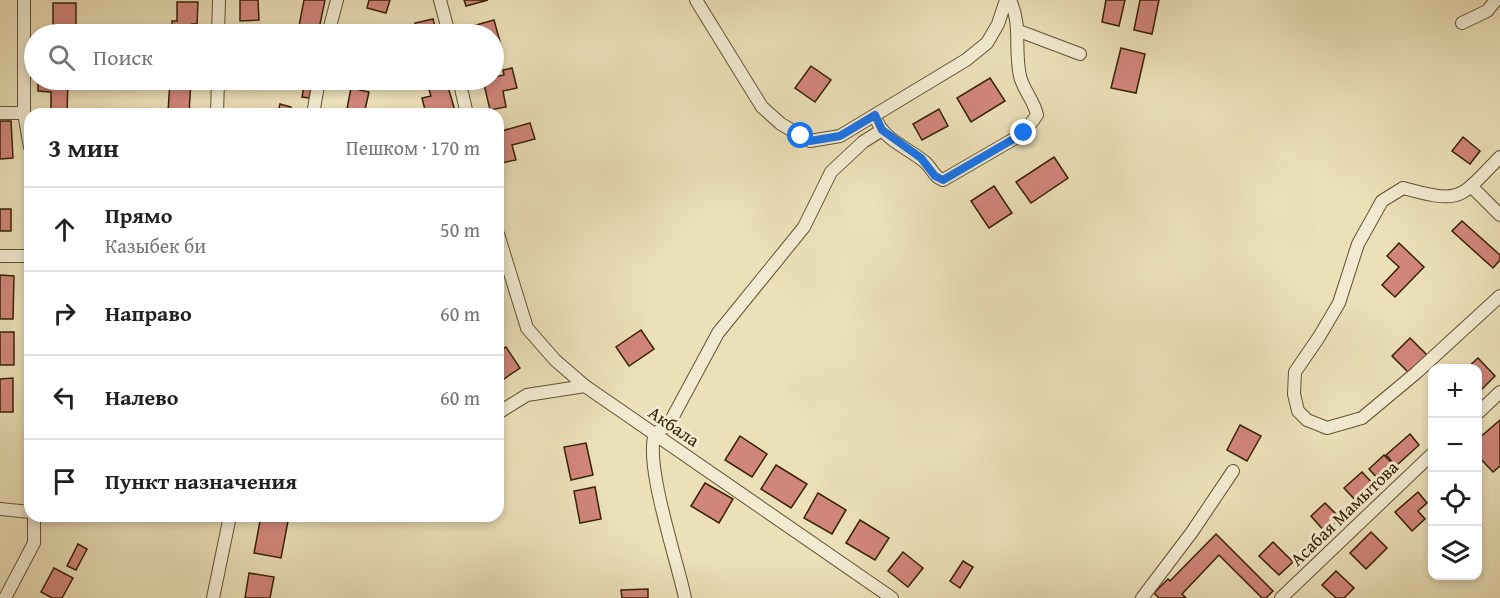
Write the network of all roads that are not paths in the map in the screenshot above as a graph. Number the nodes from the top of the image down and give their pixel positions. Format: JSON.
{"nodes":[{"id":1,"x":24,"y":0,"type":"edge"},
{"id":2,"x":219,"y":0,"type":"edge"},
{"id":3,"x":337,"y":0,"type":"edge"},
{"id":4,"x":440,"y":0,"type":"edge"},
{"id":5,"x":696,"y":0,"type":"edge"},
{"id":6,"x":1006,"y":0,"type":"edge"},
{"id":7,"x":1010,"y":0,"type":"edge"},
{"id":8,"x":1496,"y":0,"type":"edge"},
{"id":9,"x":1462,"y":23,"type":"dead end"},
{"id":10,"x":218,"y":24,"type":"edge"},
{"id":11,"x":331,"y":24,"type":"edge"},
{"id":12,"x":446,"y":24,"type":"edge"},
{"id":13,"x":1019,"y":31,"type":"junction"},
{"id":14,"x":1080,"y":54,"type":"dead end"},
{"id":15,"x":218,"y":90,"type":"edge"},
{"id":16,"x":317,"y":90,"type":"edge"},
{"id":17,"x":461,"y":90,"type":"edge"},
{"id":18,"x":217,"y":108,"type":"edge"},
{"id":19,"x":314,"y":108,"type":"edge"},
{"id":20,"x":466,"y":108,"type":"edge"},
{"id":21,"x":0,"y":113,"type":"edge"},
{"id":22,"x":24,"y":113,"type":"joint"},
{"id":23,"x":875,"y":115,"type":"junction"},
{"id":24,"x":882,"y":130,"type":"junction"},
{"id":25,"x":1500,"y":157,"type":"edge"},
{"id":26,"x":1472,"y":186,"type":"junction"},
{"id":27,"x":1500,"y":215,"type":"edge"},
{"id":28,"x":504,"y":253,"type":"edge"},
{"id":29,"x":0,"y":256,"type":"edge"},
{"id":30,"x":24,"y":256,"type":"edge"},
{"id":31,"x":1500,"y":296,"type":"edge"},
{"id":32,"x":585,"y":386,"type":"junction"},
{"id":33,"x":1500,"y":392,"type":"edge"},
{"id":34,"x":504,"y":409,"type":"edge"},
{"id":35,"x":1482,"y":409,"type":"edge"},
{"id":36,"x":655,"y":434,"type":"junction"},
{"id":37,"x":1428,"y":458,"type":"edge"},
{"id":38,"x":1233,"y":471,"type":"dead end"},
{"id":39,"x":0,"y":509,"type":"edge"},
{"id":40,"x":24,"y":511,"type":"edge"},
{"id":41,"x":34,"y":522,"type":"edge"},
{"id":42,"x":229,"y":522,"type":"edge"},
{"id":43,"x":5,"y":598,"type":"edge"},
{"id":44,"x":213,"y":598,"type":"edge"},
{"id":45,"x":685,"y":598,"type":"edge"},
{"id":46,"x":892,"y":598,"type":"edge"},
{"id":47,"x":1142,"y":598,"type":"edge"},
{"id":48,"x":1281,"y":598,"type":"edge"}],
"edges":[{"from":1,"to":22,"type":"street"},
{"from":2,"to":10,"type":"street"},
{"from":3,"to":11,"type":"street"},
{"from":4,"to":12,"type":"street"},
{"from":5,"to":23,"type":"street"},
{"from":6,"to":23,"type":"street"},
{"from":7,"to":13,"type":"street"},
{"from":8,"to":9,"type":"street"},
{"from":13,"to":14,"type":"street"},
{"from":13,"to":24,"type":"street"},
{"from":15,"to":18,"type":"street"},
{"from":16,"to":19,"type":"street"},
{"from":17,"to":20,"type":"street"},
{"from":21,"to":22,"type":"street"},
{"from":23,"to":24,"type":"street"},
{"from":24,"to":36,"type":"street"},
{"from":25,"to":26,"type":"street"},
{"from":26,"to":27,"type":"street"},
{"from":26,"to":31,"type":"street"},
{"from":28,"to":32,"type":"street","name":"Акбала"},
{"from":29,"to":30,"type":"street"},
{"from":32,"to":34,"type":"street"},
{"from":32,"to":36,"type":"street","name":"Акбала"},
{"from":33,"to":35,"type":"street"},
{"from":36,"to":45,"type":"street"},
{"from":36,"to":46,"type":"street","name":"Акбала"},
{"from":37,"to":48,"type":"street","name":"Асабая Мамытова"},
{"from":38,"to":47,"type":"street"},
{"from":39,"to":40,"type":"street"},
{"from":41,"to":43,"type":"street"},
{"from":42,"to":44,"type":"street"}]}
